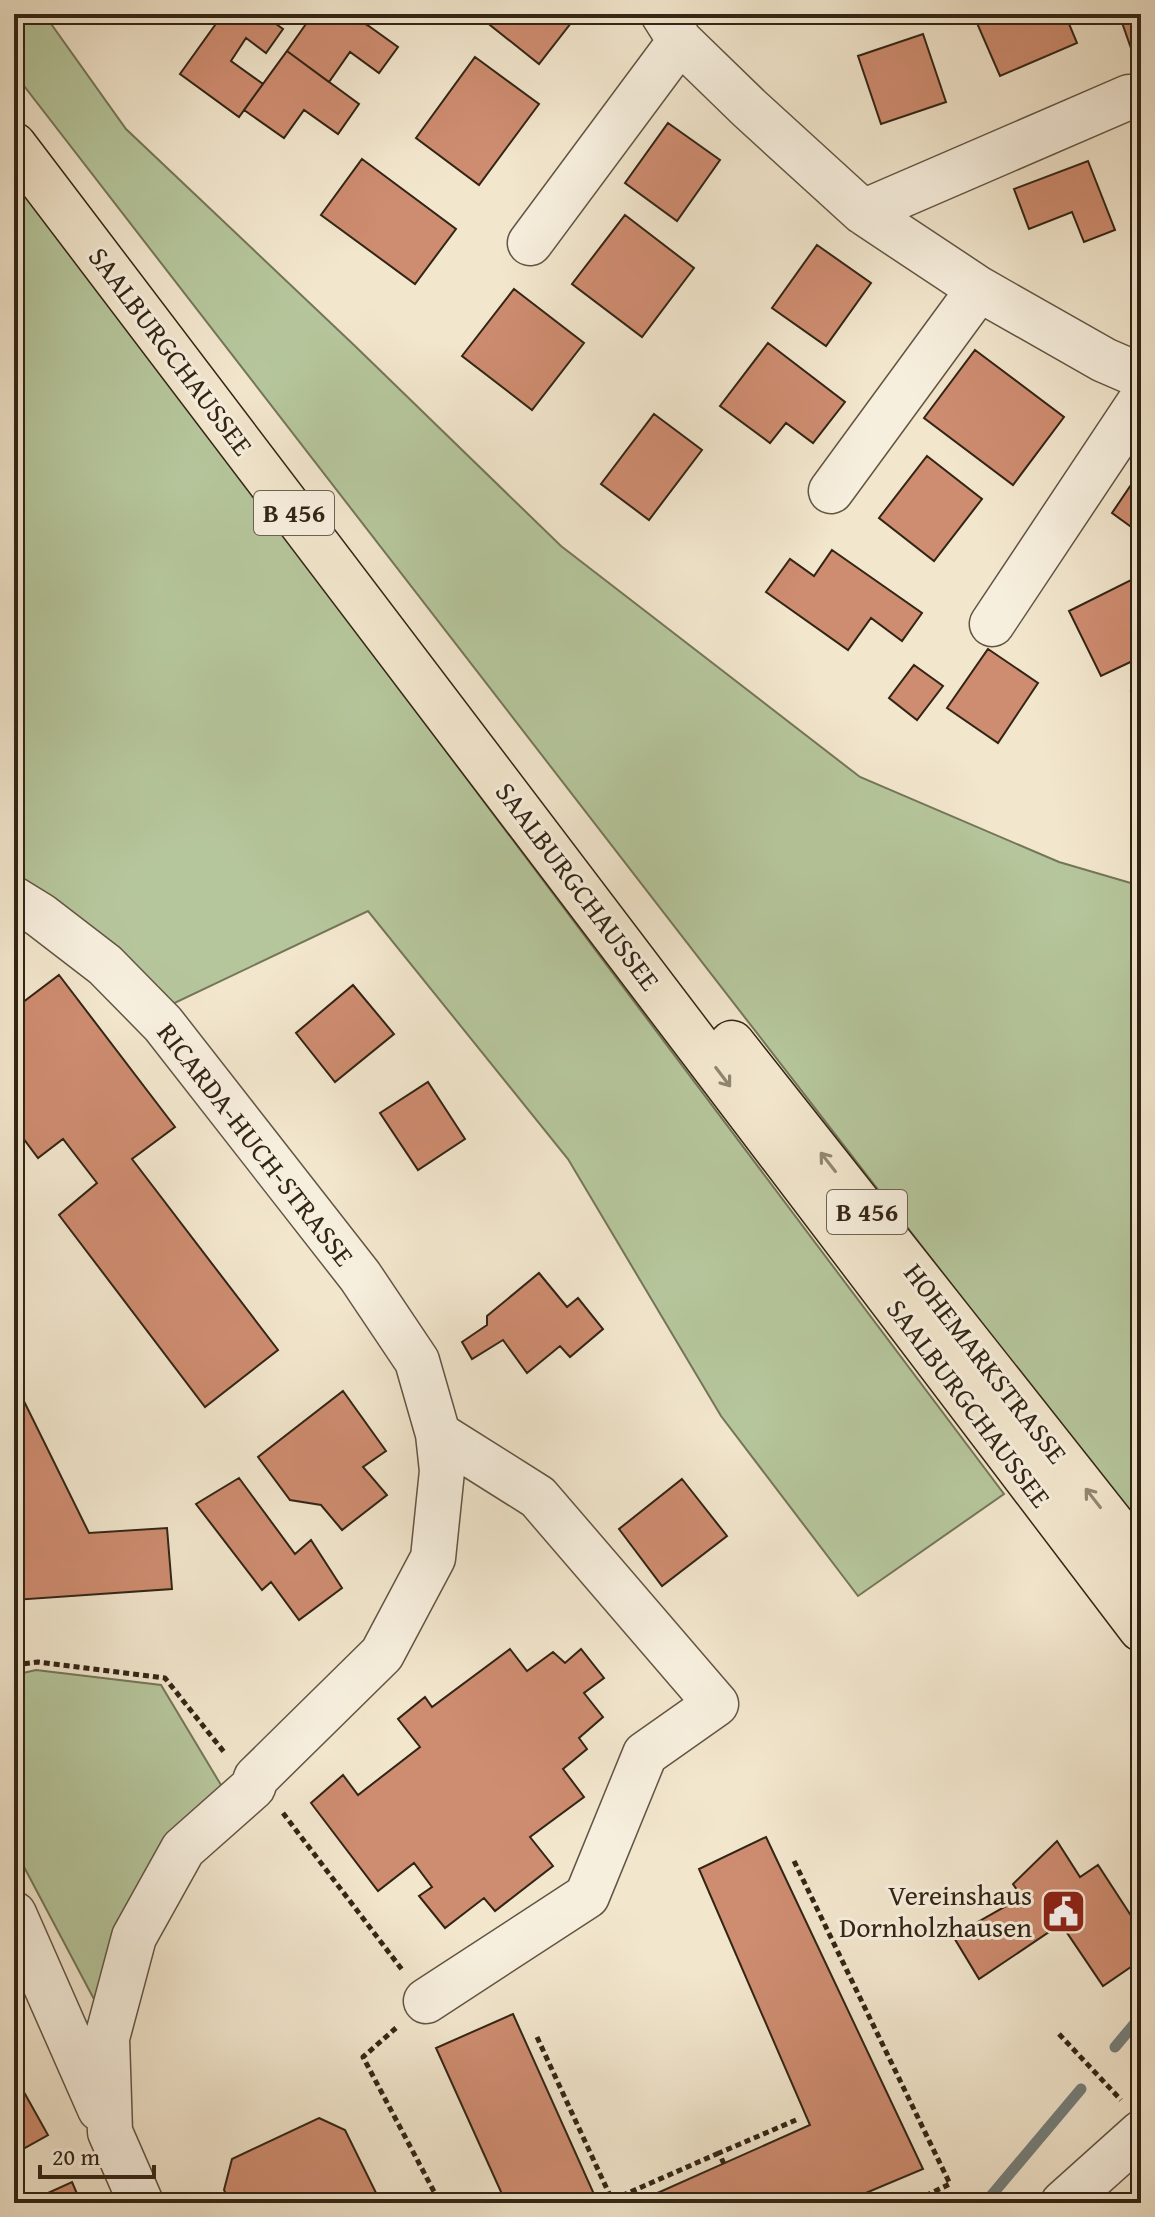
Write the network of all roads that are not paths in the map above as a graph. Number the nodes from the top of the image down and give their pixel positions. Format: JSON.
{"nodes":[{"id":1,"x":671,"y":27,"type":"edge"},
{"id":2,"x":1129,"y":97,"type":"dead end"},
{"id":3,"x":14,"y":145,"type":"edge"},
{"id":4,"x":863,"y":212,"type":"junction"},
{"id":5,"x":530,"y":243,"type":"dead end"},
{"id":6,"x":979,"y":289,"type":"junction"},
{"id":7,"x":1141,"y":376,"type":"edge"},
{"id":8,"x":1141,"y":400,"type":"edge"},
{"id":9,"x":831,"y":491,"type":"dead end"},
{"id":10,"x":992,"y":624,"type":"dead end"},
{"id":11,"x":574,"y":881,"type":"junction"},
{"id":12,"x":14,"y":899,"type":"edge"},
{"id":13,"x":438,"y":1434,"type":"junction"},
{"id":14,"x":1141,"y":1560,"type":"edge"},
{"id":15,"x":1141,"y":1629,"type":"edge"},
{"id":16,"x":14,"y":1914,"type":"edge"},
{"id":17,"x":426,"y":2001,"type":"road end"},
{"id":18,"x":1134,"y":2119,"type":"edge"},
{"id":19,"x":110,"y":2132,"type":"junction"},
{"id":20,"x":141,"y":2203,"type":"edge"},
{"id":21,"x":1063,"y":2203,"type":"edge"}],
"edges":[{"from":1,"to":4,"type":"street"},
{"from":1,"to":5,"type":"street"},
{"from":2,"to":4,"type":"street"},
{"from":3,"to":11,"type":"main road","name":"SAALBURGCHAUSSEE","number":"B 456"},
{"from":4,"to":6,"type":"street"},
{"from":6,"to":7,"type":"street"},
{"from":6,"to":9,"type":"street"},
{"from":8,"to":10,"type":"street"},
{"from":14,"to":11,"type":"main road","name":"HOHEMARKSTRASSE","number":"B 456","one_way":true},
{"from":11,"to":15,"type":"main road","name":"SAALBURGCHAUSSEE","number":"B 456","one_way":true},
{"from":12,"to":13,"type":"street","name":"RICARDA-HUCH-STRASSE"},
{"from":13,"to":17,"type":"street"},
{"from":13,"to":19,"type":"street","name":"RICARDA-HUCH-STRASSE"},
{"from":16,"to":19,"type":"street"},
{"from":18,"to":21,"type":"street"},
{"from":19,"to":20,"type":"street","name":"RICARDA-HUCH-STRASSE"}]}
